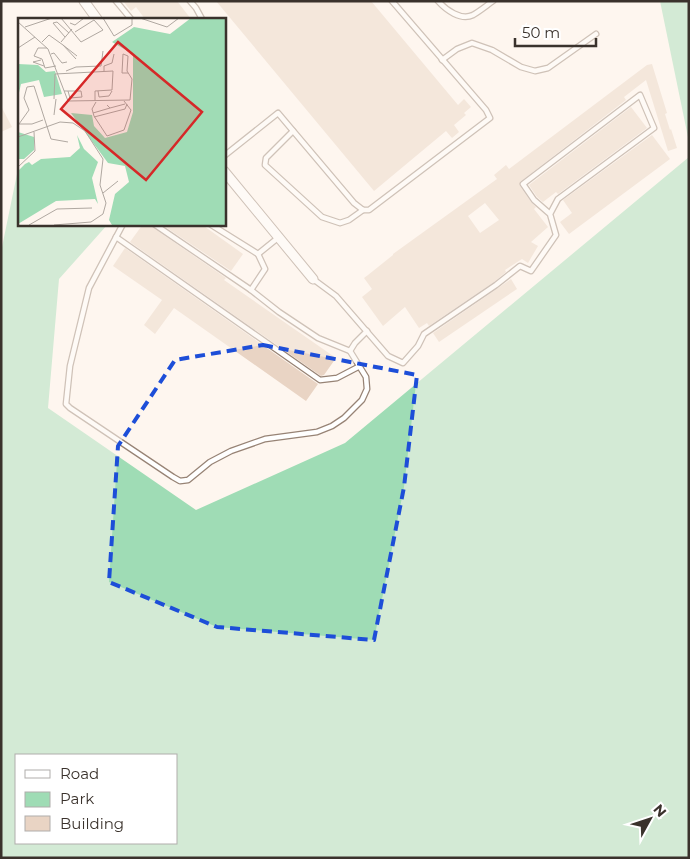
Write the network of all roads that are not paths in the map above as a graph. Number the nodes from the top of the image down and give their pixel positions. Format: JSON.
{"nodes":[{"id":1,"x":84,"y":1,"type":"edge"},
{"id":2,"x":116,"y":1,"type":"edge"},
{"id":3,"x":190,"y":1,"type":"edge"},
{"id":4,"x":392,"y":1,"type":"edge"},
{"id":5,"x":438,"y":1,"type":"edge"},
{"id":6,"x":493,"y":1,"type":"edge"},
{"id":7,"x":96,"y":18,"type":"edge"},
{"id":8,"x":130,"y":18,"type":"edge"},
{"id":9,"x":201,"y":18,"type":"edge"},
{"id":10,"x":596,"y":34,"type":"dead end"},
{"id":11,"x":442,"y":60,"type":"junction"},
{"id":12,"x":293,"y":131,"type":"junction"},
{"id":13,"x":225,"y":155,"type":"edge"},
{"id":14,"x":225,"y":172,"type":"edge"},
{"id":15,"x":364,"y":210,"type":"junction"},
{"id":16,"x":550,"y":214,"type":"junction"},
{"id":17,"x":122,"y":225,"type":"edge"},
{"id":18,"x":155,"y":225,"type":"edge"},
{"id":19,"x":212,"y":225,"type":"edge"},
{"id":20,"x":116,"y":237,"type":"junction"},
{"id":21,"x":279,"y":237,"type":"junction"},
{"id":22,"x":258,"y":254,"type":"junction"},
{"id":23,"x":313,"y":279,"type":"joint"},
{"id":24,"x":251,"y":290,"type":"junction"},
{"id":25,"x":367,"y":331,"type":"junction"},
{"id":26,"x":350,"y":351,"type":"junction"},
{"id":27,"x":360,"y":366,"type":"junction"}],
"edges":[{"from":1,"to":7,"type":"street"},
{"from":2,"to":8,"type":"lane"},
{"from":3,"to":9,"type":"lane"},
{"from":4,"to":11,"type":"lane"},
{"from":5,"to":6,"type":"lane"},
{"from":10,"to":11,"type":"lane"},
{"from":11,"to":15,"type":"lane"},
{"from":12,"to":13,"type":"lane"},
{"from":12,"to":15,"type":"lane"},
{"from":12,"to":15,"type":"lane"},
{"from":14,"to":21,"type":"street"},
{"from":16,"to":16,"type":"lane"},
{"from":16,"to":25,"type":"lane"},
{"from":17,"to":20,"type":"lane"},
{"from":18,"to":24,"type":"lane"},
{"from":19,"to":22,"type":"lane"},
{"from":20,"to":27,"type":"lane"},
{"from":20,"to":27,"type":"lane"},
{"from":21,"to":22,"type":"lane"},
{"from":21,"to":23,"type":"street"},
{"from":22,"to":24,"type":"lane"},
{"from":23,"to":25,"type":"lane"},
{"from":24,"to":26,"type":"lane"},
{"from":25,"to":26,"type":"lane"},
{"from":26,"to":27,"type":"lane"}]}
